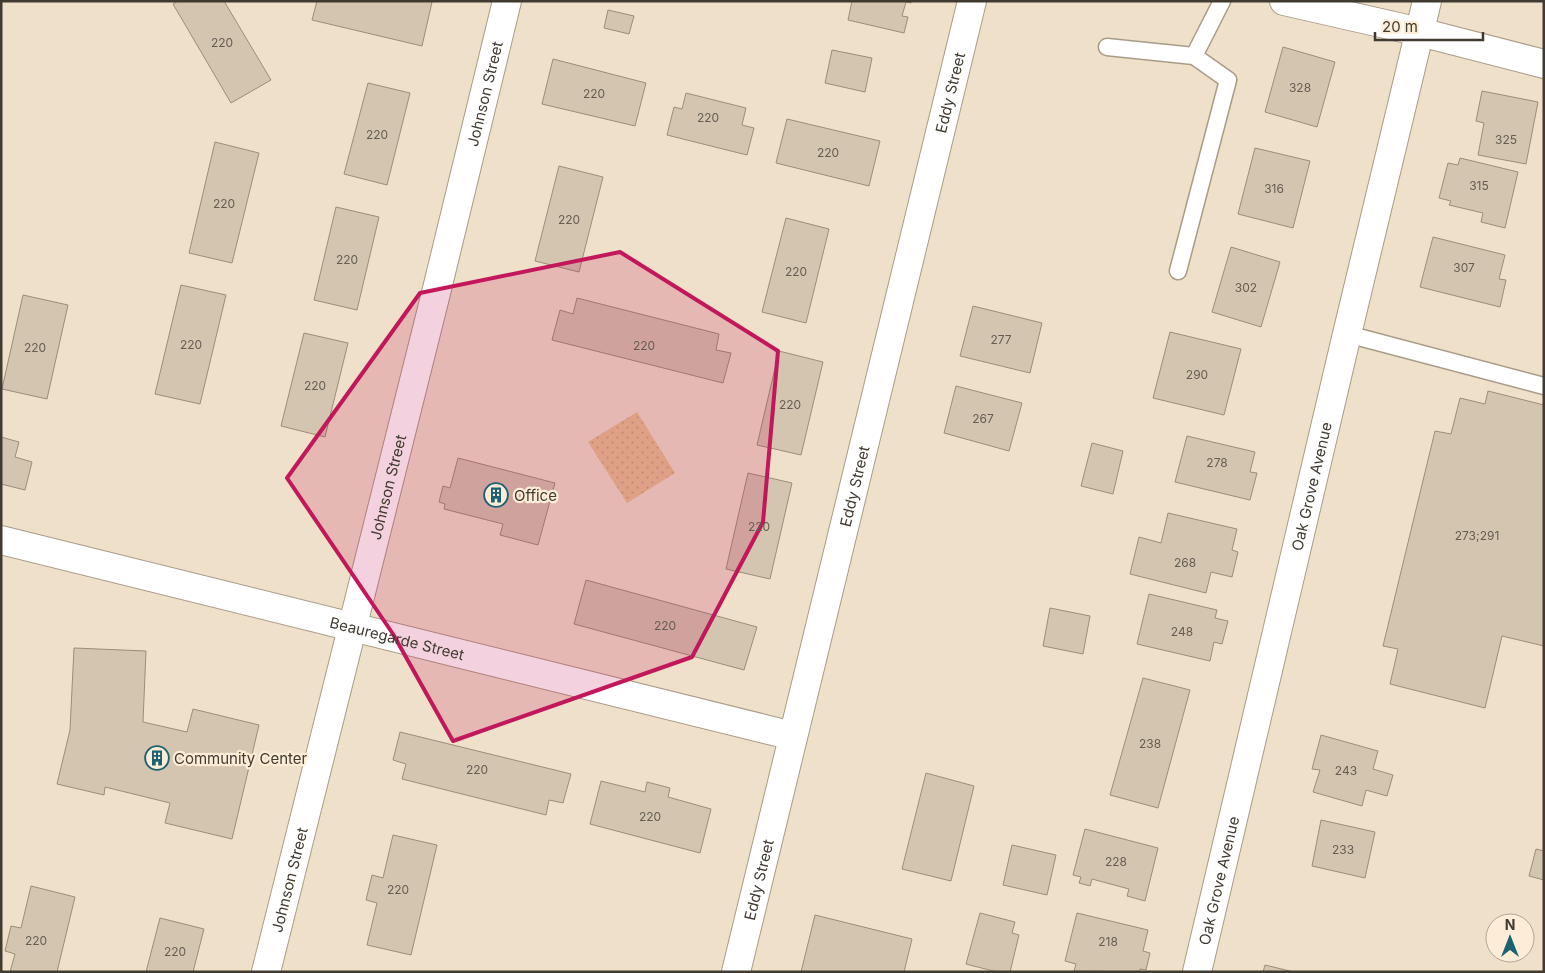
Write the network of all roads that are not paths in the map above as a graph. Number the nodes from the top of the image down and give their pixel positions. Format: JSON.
{"nodes":[{"id":1,"x":507,"y":1,"type":"edge"},
{"id":2,"x":972,"y":1,"type":"edge"},
{"id":3,"x":1222,"y":1,"type":"edge"},
{"id":4,"x":1284,"y":1,"type":"edge"},
{"id":5,"x":1427,"y":1,"type":"edge"},
{"id":6,"x":1420,"y":32,"type":"junction"},
{"id":7,"x":1107,"y":47,"type":"dead end"},
{"id":8,"x":1194,"y":56,"type":"junction"},
{"id":9,"x":1544,"y":64,"type":"edge"},
{"id":10,"x":1178,"y":271,"type":"dead end"},
{"id":11,"x":1347,"y":334,"type":"junction"},
{"id":12,"x":1544,"y":386,"type":"edge"},
{"id":13,"x":1,"y":540,"type":"edge"},
{"id":14,"x":352,"y":627,"type":"junction"},
{"id":15,"x":793,"y":736,"type":"junction"},
{"id":16,"x":266,"y":972,"type":"edge"},
{"id":17,"x":736,"y":972,"type":"edge"},
{"id":18,"x":1197,"y":972,"type":"edge"}],
"edges":[{"from":1,"to":14,"type":"street","name":"Johnson Street"},
{"from":2,"to":15,"type":"street","name":"Eddy Street"},
{"from":3,"to":8,"type":"lane"},
{"from":4,"to":6,"type":"street"},
{"from":5,"to":6,"type":"street","name":"Oak Grove Avenue"},
{"from":6,"to":9,"type":"street"},
{"from":6,"to":11,"type":"street","name":"Oak Grove Avenue"},
{"from":7,"to":8,"type":"lane"},
{"from":8,"to":10,"type":"lane"},
{"from":11,"to":12,"type":"lane"},
{"from":11,"to":18,"type":"street","name":"Oak Grove Avenue"},
{"from":13,"to":14,"type":"street","name":"Beauregarde Street"},
{"from":14,"to":15,"type":"street","name":"Beauregarde Street"},
{"from":14,"to":16,"type":"street","name":"Johnson Street"},
{"from":15,"to":17,"type":"street","name":"Eddy Street"}]}
